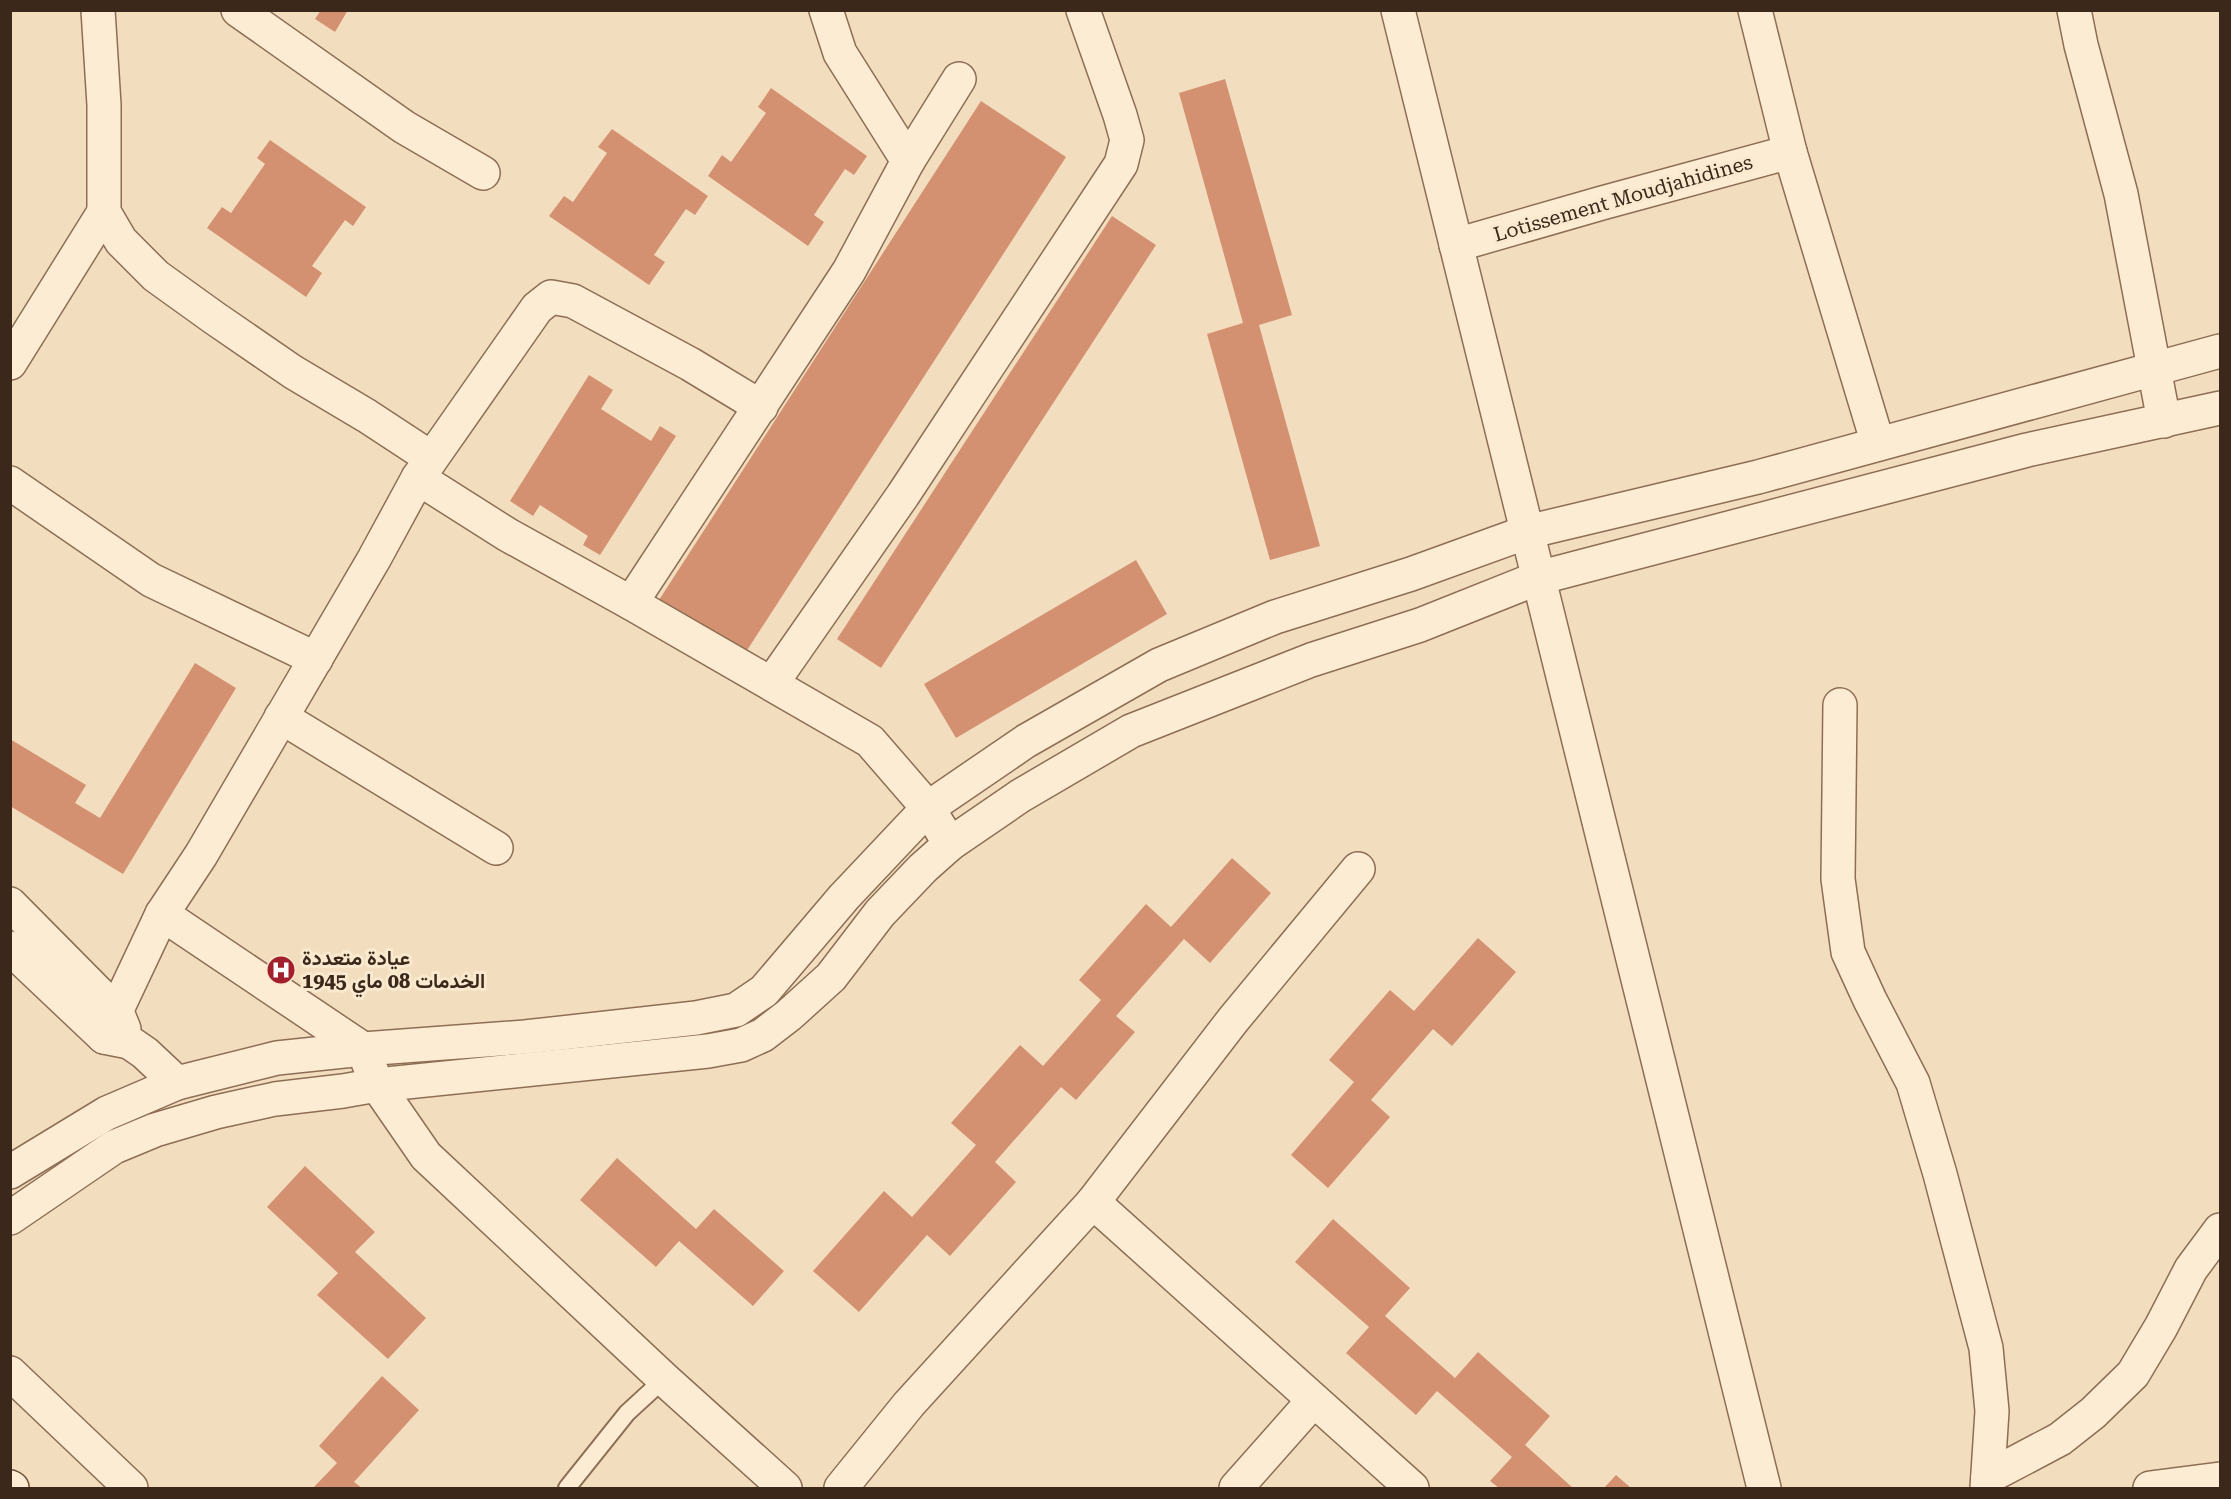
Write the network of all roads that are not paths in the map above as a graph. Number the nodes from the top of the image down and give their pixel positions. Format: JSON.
{"nodes":[{"id":1,"x":98,"y":10,"type":"edge"},
{"id":2,"x":238,"y":10,"type":"edge"},
{"id":3,"x":826,"y":10,"type":"edge"},
{"id":4,"x":1083,"y":10,"type":"edge"},
{"id":5,"x":1398,"y":10,"type":"edge"},
{"id":6,"x":1755,"y":10,"type":"edge"},
{"id":7,"x":2074,"y":10,"type":"edge"},
{"id":8,"x":959,"y":79,"type":"dead end"},
{"id":9,"x":1790,"y":152,"type":"junction"},
{"id":10,"x":908,"y":161,"type":"junction"},
{"id":11,"x":483,"y":172,"type":"dead end"},
{"id":12,"x":104,"y":212,"type":"junction"},
{"id":13,"x":1456,"y":246,"type":"junction"},
{"id":14,"x":2220,"y":351,"type":"edge"},
{"id":15,"x":10,"y":363,"type":"edge"},
{"id":16,"x":2154,"y":370,"type":"junction"},
{"id":17,"x":761,"y":407,"type":"junction"},
{"id":18,"x":2220,"y":408,"type":"edge"},
{"id":19,"x":2164,"y":421,"type":"junction"},
{"id":20,"x":1878,"y":444,"type":"junction"},
{"id":21,"x":424,"y":468,"type":"junction"},
{"id":22,"x":10,"y":483,"type":"edge"},
{"id":23,"x":1527,"y":532,"type":"junction"},
{"id":24,"x":1538,"y":578,"type":"junction"},
{"id":25,"x":631,"y":603,"type":"junction"},
{"id":26,"x":1275,"y":617,"type":"junction"},
{"id":27,"x":316,"y":659,"type":"junction"},
{"id":28,"x":1280,"y":672,"type":"junction"},
{"id":29,"x":772,"y":683,"type":"junction"},
{"id":30,"x":1840,"y":705,"type":"dead end"},
{"id":31,"x":281,"y":717,"type":"junction"},
{"id":32,"x":928,"y":808,"type":"junction"},
{"id":33,"x":950,"y":844,"type":"junction"},
{"id":34,"x":496,"y":848,"type":"dead end"},
{"id":35,"x":1358,"y":869,"type":"dead end"},
{"id":36,"x":10,"y":904,"type":"edge"},
{"id":37,"x":162,"y":914,"type":"junction"},
{"id":38,"x":10,"y":948,"type":"edge"},
{"id":39,"x":116,"y":1030,"type":"junction"},
{"id":40,"x":363,"y":1049,"type":"junction"},
{"id":41,"x":177,"y":1083,"type":"junction"},
{"id":42,"x":377,"y":1085,"type":"junction"},
{"id":43,"x":102,"y":1117,"type":"junction"},
{"id":44,"x":114,"y":1147,"type":"junction"},
{"id":45,"x":10,"y":1172,"type":"edge"},
{"id":46,"x":1092,"y":1202,"type":"junction"},
{"id":47,"x":10,"y":1218,"type":"edge"},
{"id":48,"x":2220,"y":1230,"type":"edge"},
{"id":49,"x":10,"y":1373,"type":"edge"},
{"id":50,"x":664,"y":1379,"type":"junction"},
{"id":51,"x":1313,"y":1401,"type":"junction"},
{"id":52,"x":2220,"y":1479,"type":"edge"},
{"id":53,"x":1987,"y":1483,"type":"edge"},
{"id":54,"x":131,"y":1488,"type":"edge"},
{"id":55,"x":567,"y":1488,"type":"edge"},
{"id":56,"x":785,"y":1488,"type":"edge"},
{"id":57,"x":841,"y":1488,"type":"edge"},
{"id":58,"x":1236,"y":1488,"type":"edge"},
{"id":59,"x":1412,"y":1488,"type":"edge"},
{"id":60,"x":1764,"y":1488,"type":"edge"},
{"id":61,"x":2150,"y":1488,"type":"edge"}],
"edges":[{"from":1,"to":12,"type":"street"},
{"from":2,"to":11,"type":"street"},
{"from":3,"to":10,"type":"street"},
{"from":4,"to":29,"type":"street"},
{"from":5,"to":13,"type":"street"},
{"from":6,"to":9,"type":"street"},
{"from":7,"to":16,"type":"street"},
{"from":8,"to":10,"type":"street"},
{"from":9,"to":13,"type":"street","name":"Lotissement Moudjahidines"},
{"from":9,"to":20,"type":"street"},
{"from":10,"to":17,"type":"street"},
{"from":12,"to":15,"type":"street"},
{"from":12,"to":21,"type":"street"},
{"from":13,"to":23,"type":"street"},
{"from":14,"to":16,"type":"street"},
{"from":16,"to":19,"type":"street"},
{"from":16,"to":20,"type":"street"},
{"from":17,"to":21,"type":"street"},
{"from":17,"to":25,"type":"street"},
{"from":18,"to":19,"type":"street"},
{"from":19,"to":24,"type":"street"},
{"from":20,"to":23,"type":"street"},
{"from":21,"to":25,"type":"street"},
{"from":21,"to":27,"type":"street"},
{"from":22,"to":27,"type":"street"},
{"from":23,"to":24,"type":"street"},
{"from":23,"to":26,"type":"street"},
{"from":24,"to":28,"type":"street"},
{"from":24,"to":60,"type":"street"},
{"from":25,"to":29,"type":"street"},
{"from":26,"to":28,"type":"street"},
{"from":26,"to":32,"type":"street"},
{"from":27,"to":31,"type":"street"},
{"from":28,"to":33,"type":"street"},
{"from":29,"to":32,"type":"street"},
{"from":30,"to":53,"type":"street"},
{"from":31,"to":34,"type":"street"},
{"from":31,"to":37,"type":"street"},
{"from":32,"to":33,"type":"street"},
{"from":32,"to":40,"type":"street"},
{"from":33,"to":42,"type":"street"},
{"from":35,"to":46,"type":"street"},
{"from":36,"to":39,"type":"street"},
{"from":37,"to":39,"type":"street"},
{"from":37,"to":40,"type":"street"},
{"from":38,"to":39,"type":"street"},
{"from":39,"to":41,"type":"street"},
{"from":40,"to":41,"type":"street"},
{"from":40,"to":42,"type":"street"},
{"from":41,"to":43,"type":"street"},
{"from":42,"to":44,"type":"street"},
{"from":42,"to":50,"type":"street"},
{"from":43,"to":44,"type":"street"},
{"from":43,"to":45,"type":"street"},
{"from":44,"to":47,"type":"street"},
{"from":46,"to":51,"type":"street"},
{"from":46,"to":57,"type":"street"},
{"from":48,"to":53,"type":"street"},
{"from":49,"to":54,"type":"street"},
{"from":50,"to":55,"type":"lane"},
{"from":50,"to":56,"type":"street"},
{"from":51,"to":58,"type":"street"},
{"from":51,"to":59,"type":"street"},
{"from":52,"to":61,"type":"street"}]}
